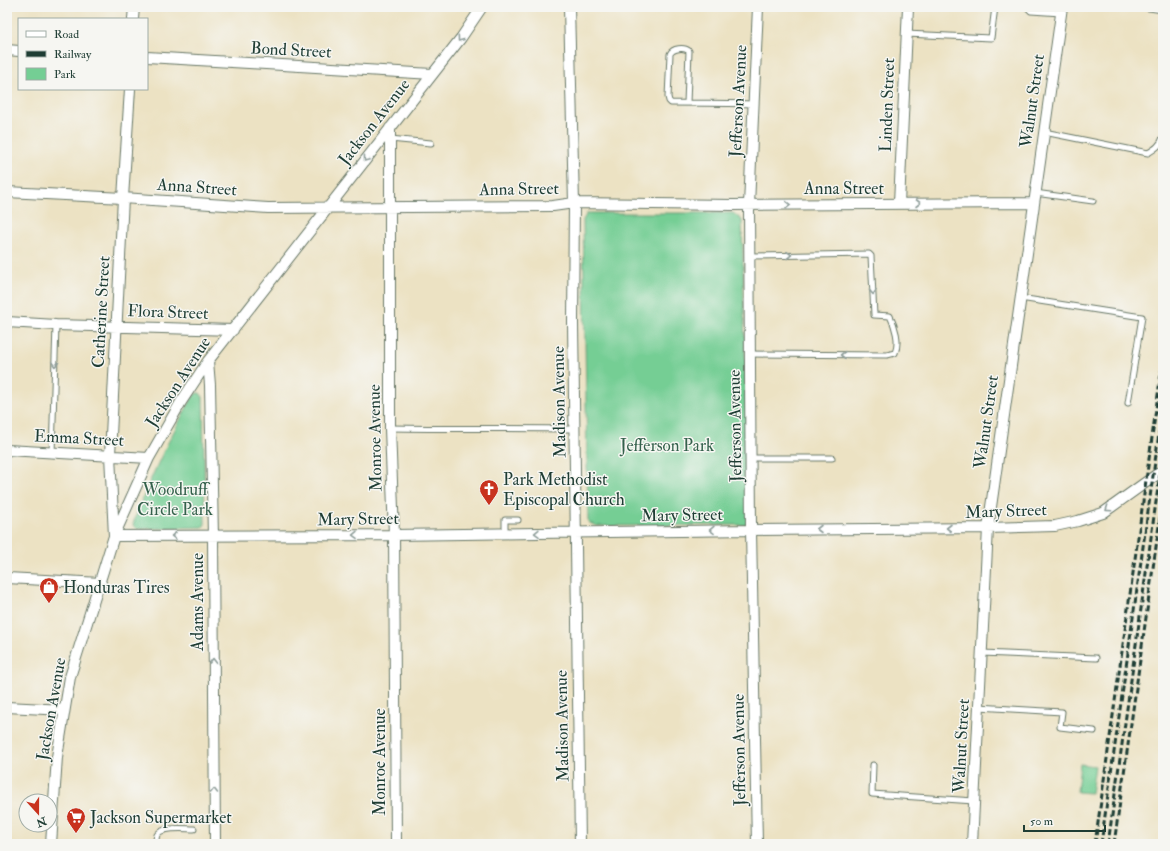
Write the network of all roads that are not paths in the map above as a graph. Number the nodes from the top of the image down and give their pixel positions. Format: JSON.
{"nodes":[{"id":1,"x":134,"y":7,"type":"edge"},
{"id":2,"x":482,"y":7,"type":"edge"},
{"id":3,"x":569,"y":7,"type":"edge"},
{"id":4,"x":758,"y":7,"type":"edge"},
{"id":5,"x":908,"y":7,"type":"edge"},
{"id":6,"x":995,"y":7,"type":"edge"},
{"id":7,"x":1027,"y":7,"type":"edge"},
{"id":8,"x":1142,"y":7,"type":"edge"},
{"id":9,"x":1062,"y":10,"type":"edge"},
{"id":10,"x":1163,"y":10,"type":"edge"},
{"id":11,"x":133,"y":18,"type":"edge"},
{"id":12,"x":906,"y":34,"type":"junction"},
{"id":13,"x":7,"y":50,"type":"edge"},
{"id":14,"x":18,"y":51,"type":"edge"},
{"id":15,"x":148,"y":57,"type":"edge"},
{"id":16,"x":432,"y":74,"type":"junction"},
{"id":17,"x":130,"y":90,"type":"edge"},
{"id":18,"x":687,"y":103,"type":"junction"},
{"id":19,"x":753,"y":104,"type":"junction"},
{"id":20,"x":1044,"y":132,"type":"junction"},
{"id":21,"x":390,"y":133,"type":"junction"},
{"id":22,"x":1163,"y":137,"type":"edge"},
{"id":23,"x":431,"y":143,"type":"dead end"},
{"id":24,"x":7,"y":192,"type":"edge"},
{"id":25,"x":123,"y":198,"type":"junction"},
{"id":26,"x":1034,"y":198,"type":"junction"},
{"id":27,"x":1093,"y":201,"type":"dead end"},
{"id":28,"x":574,"y":204,"type":"junction"},
{"id":29,"x":899,"y":204,"type":"junction"},
{"id":30,"x":749,"y":205,"type":"junction"},
{"id":31,"x":328,"y":207,"type":"junction"},
{"id":32,"x":390,"y":207,"type":"junction"},
{"id":33,"x":750,"y":256,"type":"junction"},
{"id":34,"x":1020,"y":298,"type":"junction"},
{"id":35,"x":7,"y":322,"type":"edge"},
{"id":36,"x":56,"y":325,"type":"junction"},
{"id":37,"x":117,"y":327,"type":"junction"},
{"id":38,"x":232,"y":330,"type":"junction"},
{"id":39,"x":750,"y":354,"type":"junction"},
{"id":40,"x":208,"y":361,"type":"junction"},
{"id":41,"x":1128,"y":403,"type":"dead end"},
{"id":42,"x":390,"y":428,"type":"junction"},
{"id":43,"x":575,"y":428,"type":"junction"},
{"id":44,"x":7,"y":450,"type":"edge"},
{"id":45,"x":52,"y":453,"type":"junction"},
{"id":46,"x":110,"y":455,"type":"junction"},
{"id":47,"x":149,"y":458,"type":"junction"},
{"id":48,"x":751,"y":458,"type":"junction"},
{"id":49,"x":832,"y":458,"type":"dead end"},
{"id":50,"x":1163,"y":470,"type":"edge"},
{"id":51,"x":518,"y":520,"type":"dead end"},
{"id":52,"x":988,"y":528,"type":"junction"},
{"id":53,"x":752,"y":530,"type":"junction"},
{"id":54,"x":576,"y":533,"type":"junction"},
{"id":55,"x":505,"y":534,"type":"junction"},
{"id":56,"x":394,"y":535,"type":"junction"},
{"id":57,"x":114,"y":536,"type":"junction"},
{"id":58,"x":213,"y":537,"type":"junction"},
{"id":59,"x":7,"y":578,"type":"edge"},
{"id":60,"x":101,"y":583,"type":"junction"},
{"id":61,"x":982,"y":653,"type":"junction"},
{"id":62,"x":1096,"y":658,"type":"dead end"},
{"id":63,"x":7,"y":707,"type":"edge"},
{"id":64,"x":979,"y":707,"type":"junction"},
{"id":65,"x":64,"y":710,"type":"junction"},
{"id":66,"x":1094,"y":730,"type":"dead end"},
{"id":67,"x":873,"y":765,"type":"dead end"},
{"id":68,"x":974,"y":801,"type":"junction"},
{"id":69,"x":194,"y":829,"type":"dead end"},
{"id":70,"x":51,"y":844,"type":"edge"},
{"id":71,"x":156,"y":844,"type":"edge"},
{"id":72,"x":215,"y":844,"type":"edge"},
{"id":73,"x":396,"y":844,"type":"edge"},
{"id":74,"x":580,"y":844,"type":"edge"},
{"id":75,"x":757,"y":844,"type":"edge"},
{"id":76,"x":972,"y":844,"type":"edge"}],
"edges":[{"from":1,"to":11,"type":"street"},
{"from":2,"to":16,"type":"street","name":"Jackson Avenue","one_way":true},
{"from":3,"to":28,"type":"street","name":"Madison Avenue"},
{"from":4,"to":19,"type":"street","name":"Jefferson Avenue"},
{"from":5,"to":12,"type":"street","name":"Linden Street"},
{"from":6,"to":12,"type":"lane"},
{"from":7,"to":9,"type":"lane"},
{"from":8,"to":10,"type":"lane"},
{"from":9,"to":20,"type":"street","name":"Walnut Street"},
{"from":12,"to":29,"type":"street","name":"Linden Street"},
{"from":13,"to":14,"type":"street"},
{"from":15,"to":16,"type":"street","name":"Bond Street"},
{"from":16,"to":21,"type":"street","name":"Jackson Avenue"},
{"from":17,"to":25,"type":"street","name":"Catherine Street"},
{"from":18,"to":18,"type":"lane"},
{"from":18,"to":19,"type":"lane"},
{"from":19,"to":30,"type":"street","name":"Jefferson Avenue"},
{"from":20,"to":22,"type":"lane"},
{"from":20,"to":26,"type":"street","name":"Walnut Street"},
{"from":21,"to":23,"type":"lane"},
{"from":21,"to":31,"type":"street","name":"Jackson Avenue","one_way":true},
{"from":21,"to":32,"type":"street","name":"Monroe Avenue"},
{"from":24,"to":25,"type":"street","name":"Anna Street"},
{"from":25,"to":31,"type":"street","name":"Anna Street"},
{"from":25,"to":37,"type":"street","name":"Catherine Street"},
{"from":26,"to":27,"type":"lane"},
{"from":29,"to":26,"type":"street","name":"Anna Street","one_way":true},
{"from":26,"to":34,"type":"street","name":"Walnut Street"},
{"from":28,"to":30,"type":"street","name":"Anna Street"},
{"from":28,"to":32,"type":"street","name":"Anna Street"},
{"from":28,"to":43,"type":"street","name":"Madison Avenue"},
{"from":30,"to":29,"type":"street","name":"Anna Street","one_way":true},
{"from":30,"to":33,"type":"street","name":"Jefferson Avenue"},
{"from":31,"to":32,"type":"street","name":"Anna Street"},
{"from":31,"to":38,"type":"street","name":"Jackson Avenue"},
{"from":32,"to":42,"type":"street","name":"Monroe Avenue"},
{"from":33,"to":39,"type":"street","name":"Jefferson Avenue"},
{"from":33,"to":39,"type":"lane","one_way":true},
{"from":34,"to":41,"type":"lane"},
{"from":34,"to":52,"type":"street","name":"Walnut Street"},
{"from":35,"to":36,"type":"street","name":"Flora Street"},
{"from":36,"to":37,"type":"street","name":"Flora Street"},
{"from":36,"to":45,"type":"lane","one_way":true},
{"from":37,"to":38,"type":"street","name":"Flora Street"},
{"from":37,"to":46,"type":"street","name":"Catherine Street"},
{"from":38,"to":40,"type":"street","name":"Jackson Avenue"},
{"from":39,"to":48,"type":"street","name":"Jefferson Avenue"},
{"from":40,"to":47,"type":"street","name":"Jackson Avenue"},
{"from":40,"to":58,"type":"street","name":"Adams Avenue"},
{"from":42,"to":43,"type":"lane"},
{"from":42,"to":56,"type":"street","name":"Monroe Avenue"},
{"from":43,"to":54,"type":"street","name":"Madison Avenue"},
{"from":44,"to":45,"type":"street","name":"Emma Street"},
{"from":45,"to":46,"type":"street","name":"Emma Street"},
{"from":46,"to":47,"type":"street","name":"Emma Street"},
{"from":46,"to":57,"type":"street","name":"Catherine Street"},
{"from":47,"to":57,"type":"street","name":"Jackson Avenue"},
{"from":48,"to":49,"type":"lane"},
{"from":48,"to":53,"type":"street","name":"Jefferson Avenue"},
{"from":50,"to":52,"type":"street","name":"Mary Street","one_way":true},
{"from":51,"to":55,"type":"lane"},
{"from":52,"to":53,"type":"street","name":"Mary Street","one_way":true},
{"from":52,"to":61,"type":"street","name":"Walnut Street"},
{"from":53,"to":54,"type":"street","name":"Mary Street","one_way":true},
{"from":53,"to":75,"type":"street","name":"Jefferson Avenue"},
{"from":54,"to":55,"type":"street","name":"Mary Street","one_way":true},
{"from":54,"to":74,"type":"street","name":"Madison Avenue"},
{"from":55,"to":56,"type":"street","name":"Mary Street"},
{"from":56,"to":58,"type":"street","name":"Mary Street","one_way":true},
{"from":56,"to":73,"type":"street","name":"Monroe Avenue"},
{"from":58,"to":57,"type":"street","name":"Mary Street","one_way":true},
{"from":57,"to":60,"type":"street","name":"Jackson Avenue"},
{"from":72,"to":58,"type":"street","name":"Adams Avenue","one_way":true},
{"from":59,"to":60,"type":"street"},
{"from":60,"to":65,"type":"street","name":"Jackson Avenue"},
{"from":61,"to":62,"type":"lane"},
{"from":61,"to":64,"type":"street","name":"Walnut Street"},
{"from":63,"to":65,"type":"street"},
{"from":64,"to":66,"type":"lane"},
{"from":64,"to":68,"type":"street","name":"Walnut Street"},
{"from":65,"to":70,"type":"street","name":"Jackson Avenue"},
{"from":67,"to":68,"type":"lane"},
{"from":68,"to":76,"type":"street","name":"Walnut Street"},
{"from":69,"to":71,"type":"lane"}]}
